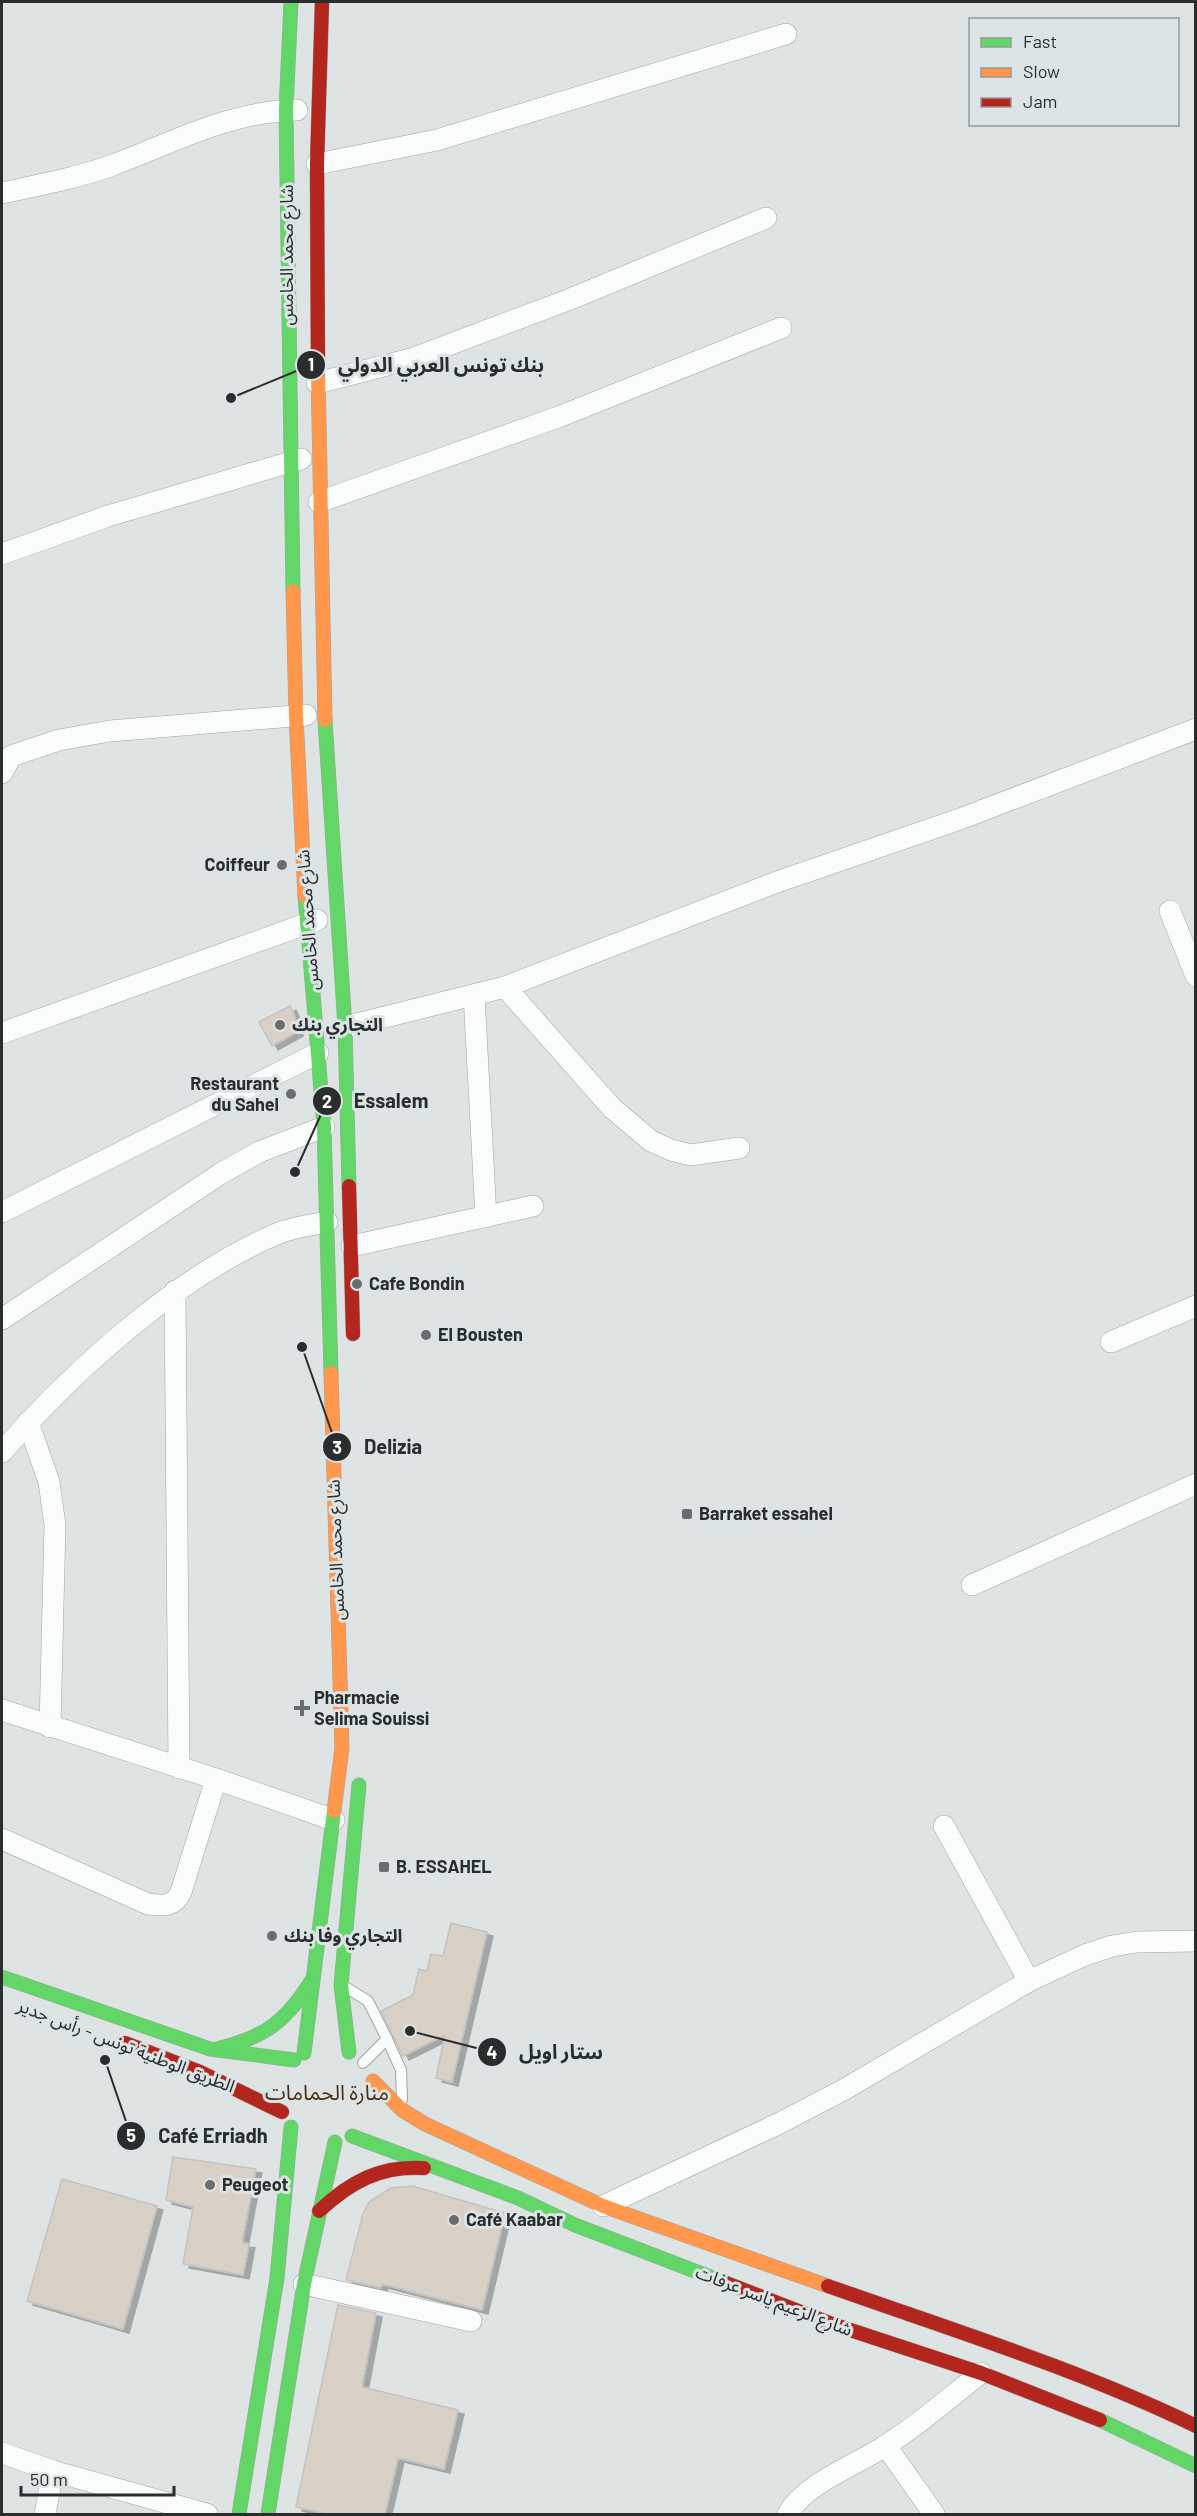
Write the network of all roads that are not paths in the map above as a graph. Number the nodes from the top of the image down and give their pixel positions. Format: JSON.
{"nodes":[{"id":1,"x":291,"y":2,"type":"edge"},
{"id":2,"x":322,"y":2,"type":"edge"},
{"id":3,"x":786,"y":34,"type":"dead end"},
{"id":4,"x":286,"y":110,"type":"junction"},
{"id":5,"x":319,"y":110,"type":"junction"},
{"id":6,"x":317,"y":164,"type":"junction"},
{"id":7,"x":2,"y":193,"type":"edge"},
{"id":8,"x":766,"y":218,"type":"dead end"},
{"id":9,"x":781,"y":328,"type":"dead end"},
{"id":10,"x":317,"y":383,"type":"junction"},
{"id":11,"x":318,"y":454,"type":"junction"},
{"id":12,"x":291,"y":462,"type":"junction"},
{"id":13,"x":320,"y":502,"type":"junction"},
{"id":14,"x":2,"y":554,"type":"edge"},
{"id":15,"x":325,"y":714,"type":"junction"},
{"id":16,"x":296,"y":716,"type":"junction"},
{"id":17,"x":1196,"y":729,"type":"edge"},
{"id":18,"x":5,"y":762,"type":"edge"},
{"id":19,"x":1170,"y":912,"type":"dead end"},
{"id":20,"x":336,"y":915,"type":"junction"},
{"id":21,"x":306,"y":923,"type":"junction"},
{"id":22,"x":1196,"y":976,"type":"edge"},
{"id":23,"x":505,"y":987,"type":"junction"},
{"id":24,"x":474,"y":995,"type":"junction"},
{"id":25,"x":345,"y":1027,"type":"junction"},
{"id":26,"x":2,"y":1033,"type":"edge"},
{"id":27,"x":318,"y":1053,"type":"junction"},
{"id":28,"x":324,"y":1127,"type":"junction"},
{"id":29,"x":739,"y":1148,"type":"dead end"},
{"id":30,"x":533,"y":1206,"type":"dead end"},
{"id":31,"x":2,"y":1212,"type":"edge"},
{"id":32,"x":486,"y":1217,"type":"junction"},
{"id":33,"x":327,"y":1222,"type":"junction"},
{"id":34,"x":352,"y":1246,"type":"junction"},
{"id":35,"x":175,"y":1291,"type":"junction"},
{"id":36,"x":1196,"y":1306,"type":"edge"},
{"id":37,"x":2,"y":1319,"type":"edge"},
{"id":38,"x":1111,"y":1342,"type":"dead end"},
{"id":39,"x":353,"y":1351,"type":"dead end"},
{"id":40,"x":28,"y":1422,"type":"junction"},
{"id":41,"x":2,"y":1452,"type":"edge"},
{"id":42,"x":1196,"y":1484,"type":"edge"},
{"id":43,"x":972,"y":1585,"type":"dead end"},
{"id":44,"x":2,"y":1710,"type":"edge"},
{"id":45,"x":50,"y":1727,"type":"junction"},
{"id":46,"x":179,"y":1768,"type":"junction"},
{"id":47,"x":359,"y":1774,"type":"dead end"},
{"id":48,"x":216,"y":1779,"type":"junction"},
{"id":49,"x":334,"y":1820,"type":"junction"},
{"id":50,"x":944,"y":1826,"type":"dead end"},
{"id":51,"x":2,"y":1839,"type":"edge"},
{"id":52,"x":1196,"y":1941,"type":"edge"},
{"id":53,"x":314,"y":1976,"type":"junction"},
{"id":54,"x":2,"y":1977,"type":"edge"},
{"id":55,"x":1029,"y":1981,"type":"junction"},
{"id":56,"x":341,"y":1984,"type":"junction"},
{"id":57,"x":110,"y":2038,"type":"dead end"},
{"id":58,"x":387,"y":2039,"type":"junction"},
{"id":59,"x":318,"y":2047,"type":"dead end"},
{"id":60,"x":334,"y":2047,"type":"dead end"},
{"id":61,"x":210,"y":2049,"type":"junction"},
{"id":62,"x":349,"y":2052,"type":"junction"},
{"id":63,"x":299,"y":2056,"type":"junction"},
{"id":64,"x":363,"y":2063,"type":"junction"},
{"id":65,"x":285,"y":2071,"type":"dead end"},
{"id":66,"x":373,"y":2081,"type":"junction"},
{"id":67,"x":279,"y":2091,"type":"dead end"},
{"id":68,"x":373,"y":2104,"type":"dead end"},
{"id":69,"x":402,"y":2110,"type":"junction"},
{"id":70,"x":282,"y":2112,"type":"junction"},
{"id":71,"x":364,"y":2126,"type":"dead end"},
{"id":72,"x":291,"y":2127,"type":"junction"},
{"id":73,"x":352,"y":2136,"type":"junction"},
{"id":74,"x":303,"y":2137,"type":"dead end"},
{"id":75,"x":319,"y":2142,"type":"dead end"},
{"id":76,"x":335,"y":2142,"type":"junction"},
{"id":77,"x":449,"y":2172,"type":"junction"},
{"id":78,"x":603,"y":2206,"type":"junction"},
{"id":79,"x":319,"y":2211,"type":"junction"},
{"id":80,"x":304,"y":2284,"type":"junction"},
{"id":81,"x":471,"y":2321,"type":"dead end"},
{"id":82,"x":981,"y":2373,"type":"junction"},
{"id":83,"x":1196,"y":2426,"type":"edge"},
{"id":84,"x":886,"y":2446,"type":"junction"},
{"id":85,"x":2,"y":2453,"type":"edge"},
{"id":86,"x":1196,"y":2466,"type":"edge"},
{"id":87,"x":53,"y":2471,"type":"junction"},
{"id":88,"x":45,"y":2514,"type":"edge"},
{"id":89,"x":207,"y":2514,"type":"edge"},
{"id":90,"x":239,"y":2514,"type":"edge"},
{"id":91,"x":268,"y":2514,"type":"edge"},
{"id":92,"x":788,"y":2514,"type":"edge"},
{"id":93,"x":934,"y":2514,"type":"edge"}],
"edges":[{"from":1,"to":4,"type":"main road","name":"شارع محمد الخامس"},
{"from":2,"to":5,"type":"main road","name":"شارع محمد الخامس"},
{"from":3,"to":6,"type":"street"},
{"from":4,"to":5,"type":"street"},
{"from":4,"to":7,"type":"street"},
{"from":4,"to":12,"type":"main road","name":"شارع محمد الخامس"},
{"from":5,"to":6,"type":"main road","name":"شارع محمد الخامس"},
{"from":6,"to":10,"type":"main road","name":"شارع محمد الخامس"},
{"from":8,"to":10,"type":"street"},
{"from":9,"to":13,"type":"street"},
{"from":10,"to":11,"type":"main road","name":"شارع محمد الخامس"},
{"from":11,"to":12,"type":"street"},
{"from":11,"to":13,"type":"main road","name":"شارع محمد الخامس"},
{"from":12,"to":14,"type":"street"},
{"from":12,"to":16,"type":"main road","name":"شارع محمد الخامس"},
{"from":13,"to":15,"type":"main road","name":"شارع محمد الخامس"},
{"from":15,"to":16,"type":"street"},
{"from":15,"to":20,"type":"main road","name":"شارع محمد الخامس"},
{"from":16,"to":18,"type":"street"},
{"from":16,"to":21,"type":"main road","name":"شارع محمد الخامس"},
{"from":17,"to":23,"type":"street"},
{"from":19,"to":22,"type":"street"},
{"from":20,"to":21,"type":"street"},
{"from":20,"to":25,"type":"main road","name":"شارع محمد الخامس"},
{"from":21,"to":26,"type":"street"},
{"from":21,"to":27,"type":"main road","name":"شارع محمد الخامس"},
{"from":23,"to":24,"type":"street"},
{"from":23,"to":29,"type":"street"},
{"from":24,"to":25,"type":"street"},
{"from":24,"to":32,"type":"street"},
{"from":25,"to":34,"type":"main road","name":"شارع محمد الخامس"},
{"from":27,"to":28,"type":"main road","name":"شارع محمد الخامس"},
{"from":27,"to":31,"type":"street"},
{"from":28,"to":33,"type":"main road","name":"شارع محمد الخامس"},
{"from":28,"to":37,"type":"street"},
{"from":30,"to":32,"type":"street"},
{"from":32,"to":34,"type":"street"},
{"from":33,"to":35,"type":"street"},
{"from":33,"to":49,"type":"main road","name":"شارع محمد الخامس"},
{"from":34,"to":39,"type":"main road","name":"شارع محمد الخامس"},
{"from":35,"to":40,"type":"street"},
{"from":35,"to":46,"type":"street"},
{"from":36,"to":38,"type":"street"},
{"from":40,"to":41,"type":"street"},
{"from":40,"to":45,"type":"street"},
{"from":42,"to":43,"type":"street"},
{"from":44,"to":45,"type":"street"},
{"from":45,"to":46,"type":"street"},
{"from":46,"to":48,"type":"street"},
{"from":47,"to":56,"type":"main road"},
{"from":48,"to":49,"type":"street"},
{"from":48,"to":51,"type":"street"},
{"from":49,"to":53,"type":"main road","name":"شارع محمد الخامس"},
{"from":50,"to":55,"type":"street"},
{"from":52,"to":55,"type":"street"},
{"from":53,"to":61,"type":"main road"},
{"from":53,"to":63,"type":"main road","name":"شارع محمد الخامس"},
{"from":54,"to":61,"type":"main road","name":"الطريق الوطنية تونس - رأس جدير"},
{"from":55,"to":78,"type":"street"},
{"from":56,"to":58,"type":"lane"},
{"from":56,"to":62,"type":"main road"},
{"from":57,"to":70,"type":"main road","name":"الطريق الوطنية تونس - رأس جدير"},
{"from":58,"to":64,"type":"lane"},
{"from":58,"to":69,"type":"lane"},
{"from":59,"to":63,"type":"main road"},
{"from":60,"to":62,"type":"main road"},
{"from":61,"to":63,"type":"main road","name":"الطريق الوطنية تونس - رأس جدير"},
{"from":62,"to":64,"type":"main road"},
{"from":63,"to":65,"type":"main road"},
{"from":64,"to":66,"type":"main road"},
{"from":66,"to":68,"type":"main road"},
{"from":66,"to":69,"type":"main road","name":"شارع الزعيم ياسر عرفات"},
{"from":67,"to":70,"type":"main road"},
{"from":69,"to":78,"type":"main road","name":"شارع الزعيم ياسر عرفات"},
{"from":70,"to":72,"type":"main road"},
{"from":71,"to":73,"type":"main road"},
{"from":72,"to":74,"type":"main road"},
{"from":72,"to":90,"type":"main road"},
{"from":73,"to":76,"type":"main road"},
{"from":73,"to":77,"type":"main road","name":"شارع الزعيم ياسر عرفات"},
{"from":75,"to":76,"type":"main road"},
{"from":76,"to":79,"type":"main road"},
{"from":77,"to":79,"type":"main road"},
{"from":77,"to":82,"type":"main road","name":"شارع الزعيم ياسر عرفات"},
{"from":78,"to":83,"type":"main road","name":"شارع الزعيم ياسر عرفات"},
{"from":79,"to":80,"type":"main road"},
{"from":80,"to":81,"type":"street"},
{"from":80,"to":91,"type":"main road"},
{"from":82,"to":84,"type":"street"},
{"from":82,"to":86,"type":"main road","name":"شارع الزعيم ياسر عرفات"},
{"from":84,"to":92,"type":"street"},
{"from":84,"to":93,"type":"street"},
{"from":85,"to":87,"type":"street"},
{"from":87,"to":88,"type":"street"},
{"from":87,"to":89,"type":"street"}]}
